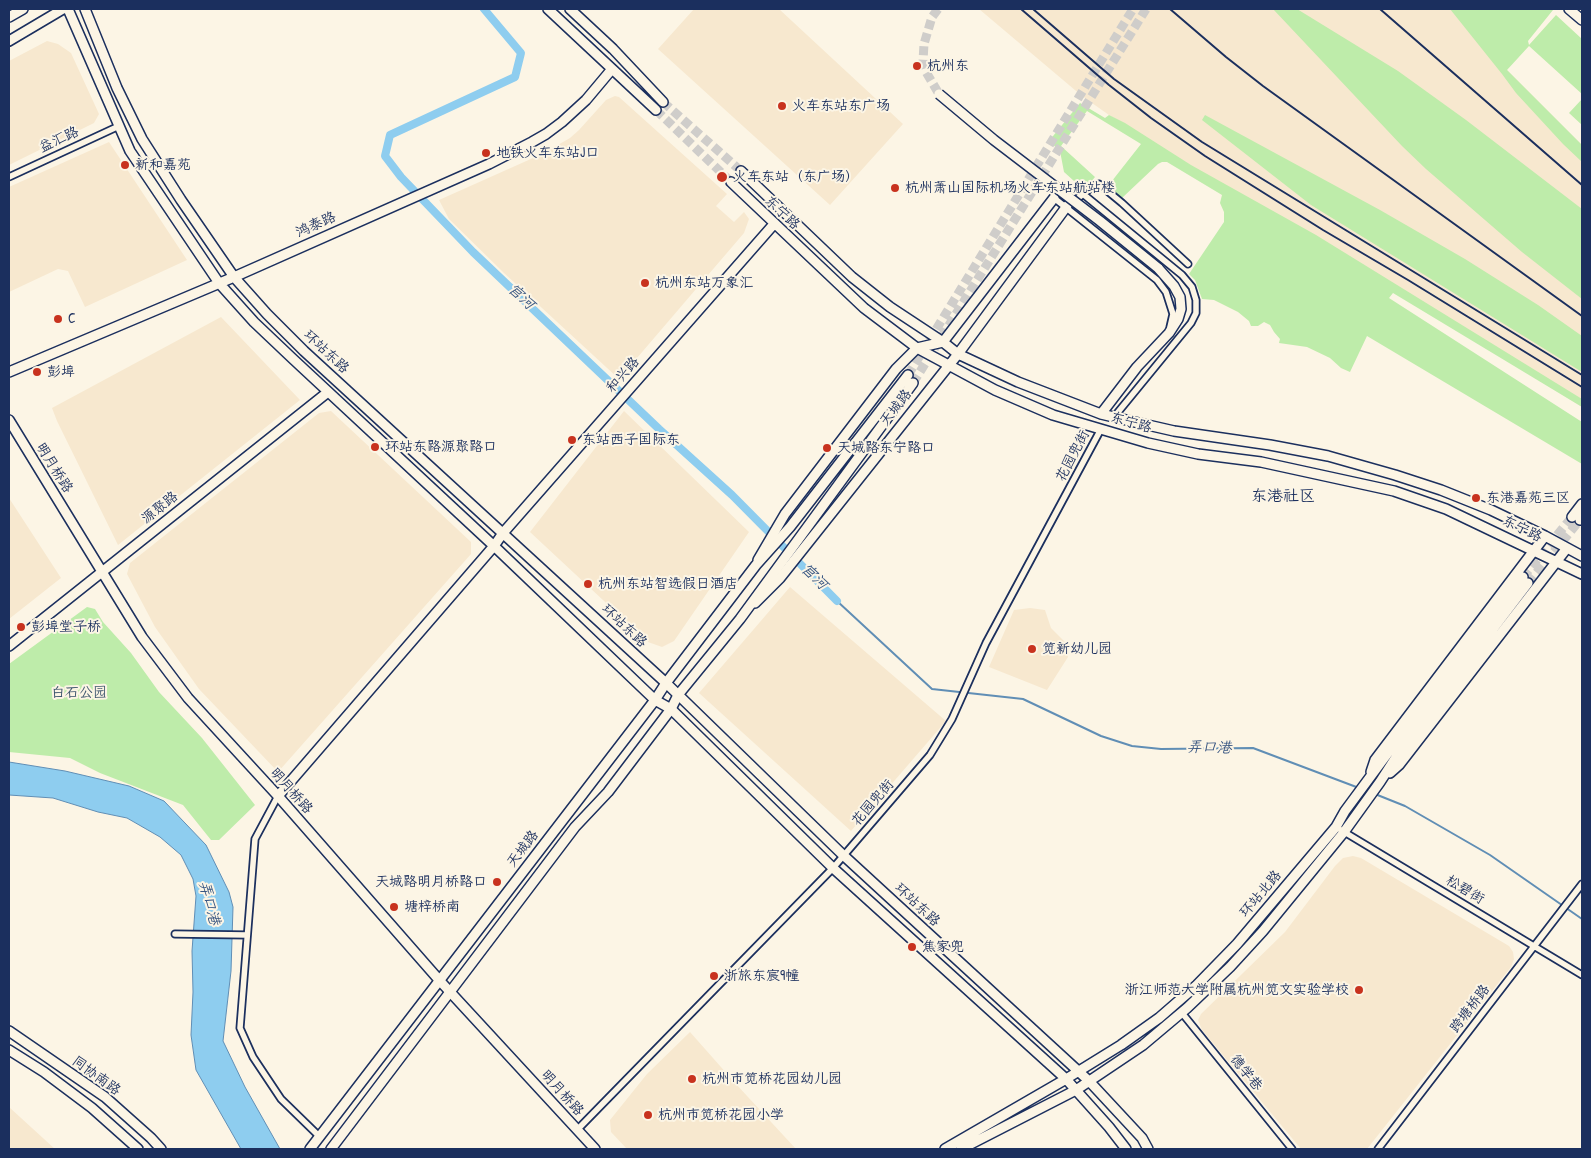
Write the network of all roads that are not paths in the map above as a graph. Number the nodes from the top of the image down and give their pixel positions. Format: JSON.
{"nodes":[{"id":1,"x":23,"y":9,"type":"edge"},
{"id":2,"x":63,"y":9,"type":"edge"},
{"id":3,"x":68,"y":9,"type":"edge"},
{"id":4,"x":86,"y":9,"type":"edge"},
{"id":5,"x":548,"y":9,"type":"edge"},
{"id":6,"x":570,"y":9,"type":"edge"},
{"id":7,"x":1569,"y":9,"type":"edge"},
{"id":8,"x":9,"y":17,"type":"edge"},
{"id":9,"x":1582,"y":20,"type":"edge"},
{"id":10,"x":9,"y":41,"type":"edge"},
{"id":11,"x":612,"y":69,"type":"junction"},
{"id":12,"x":939,"y":94,"type":"tunnel mouth"},
{"id":13,"x":663,"y":102,"type":"tunnel mouth"},
{"id":14,"x":656,"y":110,"type":"tunnel mouth"},
{"id":15,"x":119,"y":126,"type":"junction"},
{"id":16,"x":741,"y":171,"type":"tunnel mouth"},
{"id":17,"x":9,"y":177,"type":"edge"},
{"id":18,"x":730,"y":182,"type":"tunnel mouth"},
{"id":19,"x":1083,"y":194,"type":"junction"},
{"id":20,"x":1054,"y":198,"type":"joint"},
{"id":21,"x":1067,"y":206,"type":"junction"},
{"id":22,"x":774,"y":224,"type":"junction"},
{"id":23,"x":1188,"y":264,"type":"dead end"},
{"id":24,"x":234,"y":277,"type":"junction"},
{"id":25,"x":219,"y":283,"type":"junction"},
{"id":26,"x":1169,"y":332,"type":"junction"},
{"id":27,"x":943,"y":342,"type":"junction"},
{"id":28,"x":917,"y":348,"type":"junction"},
{"id":29,"x":958,"y":354,"type":"junction"},
{"id":30,"x":948,"y":365,"type":"junction"},
{"id":31,"x":9,"y":372,"type":"edge"},
{"id":32,"x":908,"y":375,"type":"tunnel mouth"},
{"id":33,"x":913,"y":383,"type":"tunnel mouth"},
{"id":34,"x":328,"y":392,"type":"junction"},
{"id":35,"x":1101,"y":414,"type":"junction"},
{"id":36,"x":1114,"y":417,"type":"junction"},
{"id":37,"x":9,"y":420,"type":"edge"},
{"id":38,"x":1101,"y":429,"type":"junction"},
{"id":39,"x":1582,"y":504,"type":"edge"},
{"id":40,"x":1578,"y":518,"type":"tunnel mouth"},
{"id":41,"x":504,"y":533,"type":"junction"},
{"id":42,"x":1545,"y":536,"type":"junction"},
{"id":43,"x":802,"y":543,"type":"junction"},
{"id":44,"x":494,"y":546,"type":"junction"},
{"id":45,"x":1567,"y":548,"type":"junction"},
{"id":46,"x":1534,"y":549,"type":"junction"},
{"id":47,"x":1582,"y":556,"type":"edge"},
{"id":48,"x":1556,"y":562,"type":"junction"},
{"id":49,"x":756,"y":565,"type":"junction"},
{"id":50,"x":101,"y":572,"type":"junction"},
{"id":51,"x":1582,"y":574,"type":"edge"},
{"id":52,"x":9,"y":646,"type":"edge"},
{"id":53,"x":666,"y":683,"type":"junction"},
{"id":54,"x":678,"y":695,"type":"junction"},
{"id":55,"x":655,"y":700,"type":"junction"},
{"id":56,"x":671,"y":709,"type":"junction"},
{"id":57,"x":1369,"y":779,"type":"junction"},
{"id":58,"x":1380,"y":782,"type":"junction"},
{"id":59,"x":278,"y":796,"type":"junction"},
{"id":60,"x":1340,"y":829,"type":"junction"},
{"id":61,"x":843,"y":855,"type":"junction"},
{"id":62,"x":832,"y":868,"type":"junction"},
{"id":63,"x":1582,"y":884,"type":"edge"},
{"id":64,"x":175,"y":934,"type":"dead end"},
{"id":65,"x":247,"y":935,"type":"junction"},
{"id":66,"x":1534,"y":946,"type":"junction"},
{"id":67,"x":1582,"y":975,"type":"edge"},
{"id":68,"x":440,"y":981,"type":"junction"},
{"id":69,"x":451,"y":992,"type":"junction"},
{"id":70,"x":1182,"y":1013,"type":"junction"},
{"id":71,"x":9,"y":1031,"type":"edge"},
{"id":72,"x":9,"y":1050,"type":"edge"},
{"id":73,"x":1079,"y":1072,"type":"junction"},
{"id":74,"x":1066,"y":1080,"type":"junction"},
{"id":75,"x":1089,"y":1081,"type":"junction"},
{"id":76,"x":1076,"y":1090,"type":"junction"},
{"id":77,"x":577,"y":1130,"type":"junction"},
{"id":78,"x":320,"y":1137,"type":"junction"},
{"id":79,"x":138,"y":1149,"type":"edge"},
{"id":80,"x":161,"y":1149,"type":"edge"},
{"id":81,"x":310,"y":1149,"type":"edge"},
{"id":82,"x":330,"y":1149,"type":"edge"},
{"id":83,"x":595,"y":1149,"type":"edge"},
{"id":84,"x":945,"y":1149,"type":"edge"},
{"id":85,"x":961,"y":1149,"type":"edge"},
{"id":86,"x":1126,"y":1149,"type":"edge"},
{"id":87,"x":1148,"y":1149,"type":"edge"},
{"id":88,"x":1292,"y":1149,"type":"edge"},
{"id":89,"x":1378,"y":1149,"type":"edge"}],
"edges":[{"from":1,"to":8,"type":"main road"},
{"from":2,"to":10,"type":"main road"},
{"from":3,"to":15,"type":"main road","name":"环站东路"},
{"from":4,"to":24,"type":"main road","name":"环站东路"},
{"from":5,"to":11,"type":"main road"},
{"from":6,"to":13,"type":"main road"},
{"from":7,"to":9,"type":"main road"},
{"from":11,"to":14,"type":"main road"},
{"from":11,"to":24,"type":"main road","name":"鸿泰路"},
{"from":12,"to":26,"type":"main road","bridge":true},
{"from":15,"to":17,"type":"street","name":"益汇路"},
{"from":15,"to":25,"type":"main road","name":"环站东路"},
{"from":16,"to":27,"type":"main road","name":"东宁路"},
{"from":18,"to":22,"type":"main road","name":"东宁路"},
{"from":19,"to":21,"type":"street"},
{"from":19,"to":23,"type":"street"},
{"from":19,"to":36,"type":"street"},
{"from":20,"to":21,"type":"street"},
{"from":20,"to":27,"type":"main road"},
{"from":21,"to":26,"type":"street"},
{"from":21,"to":29,"type":"main road","name":"天城路"},
{"from":22,"to":28,"type":"main road","name":"东宁路"},
{"from":22,"to":41,"type":"main road","name":"和兴路"},
{"from":24,"to":25,"type":"main road","name":"鸿泰路"},
{"from":24,"to":41,"type":"main road","name":"环站东路"},
{"from":25,"to":31,"type":"main road","name":"鸿泰路"},
{"from":25,"to":34,"type":"main road","name":"环站东路"},
{"from":26,"to":35,"type":"main road"},
{"from":27,"to":28,"type":"main road"},
{"from":27,"to":29,"type":"main road","name":"东宁路"},
{"from":28,"to":30,"type":"main road","name":"东宁路"},
{"from":28,"to":49,"type":"main road","name":"天城路"},
{"from":29,"to":30,"type":"main road","name":"天城路"},
{"from":29,"to":35,"type":"main road","name":"东宁路"},
{"from":30,"to":38,"type":"main road","name":"东宁路"},
{"from":30,"to":43,"type":"main road","name":"天城路"},
{"from":32,"to":49,"type":"main road","name":"天城路"},
{"from":33,"to":43,"type":"main road","name":"天城路"},
{"from":34,"to":44,"type":"main road","name":"环站东路"},
{"from":34,"to":50,"type":"main road","name":"源聚路"},
{"from":35,"to":36,"type":"main road","name":"东宁路"},
{"from":36,"to":42,"type":"main road","name":"东宁路"},
{"from":37,"to":50,"type":"main road","name":"明月桥路"},
{"from":38,"to":46,"type":"main road","name":"东宁路"},
{"from":38,"to":61,"type":"street","name":"花园兜街"},
{"from":39,"to":40,"type":"main road"},
{"from":41,"to":44,"type":"main road","name":"和兴路"},
{"from":41,"to":53,"type":"main road","name":"环站东路"},
{"from":42,"to":45,"type":"main road","name":"东宁路"},
{"from":42,"to":46,"type":"main road"},
{"from":43,"to":54,"type":"main road","name":"天城路"},
{"from":44,"to":55,"type":"main road","name":"环站东路"},
{"from":44,"to":59,"type":"main road","name":"和兴路"},
{"from":45,"to":47,"type":"main road","name":"东宁路"},
{"from":45,"to":48,"type":"main road"},
{"from":46,"to":48,"type":"main road","name":"东宁路"},
{"from":46,"to":57,"type":"main road"},
{"from":48,"to":51,"type":"main road","name":"东宁路"},
{"from":48,"to":58,"type":"main road"},
{"from":49,"to":53,"type":"main road","name":"天城路"},
{"from":50,"to":52,"type":"main road","name":"源聚路"},
{"from":50,"to":59,"type":"main road","name":"明月桥路"},
{"from":53,"to":54,"type":"main road","name":"环站东路"},
{"from":53,"to":55,"type":"main road","name":"天城路"},
{"from":54,"to":56,"type":"main road","name":"天城路"},
{"from":54,"to":61,"type":"main road","name":"环站东路"},
{"from":55,"to":56,"type":"main road","name":"环站东路"},
{"from":55,"to":68,"type":"main road","name":"天城路"},
{"from":56,"to":62,"type":"main road","name":"环站东路"},
{"from":56,"to":69,"type":"main road","name":"天城路"},
{"from":57,"to":58,"type":"main road","name":"环站北路"},
{"from":57,"to":60,"type":"main road","name":"环站北路"},
{"from":58,"to":60,"type":"main road","name":"环站北路"},
{"from":59,"to":65,"type":"street"},
{"from":59,"to":68,"type":"main road","name":"明月桥路"},
{"from":60,"to":66,"type":"street","name":"松碧街"},
{"from":60,"to":70,"type":"main road","name":"环站北路"},
{"from":60,"to":73,"type":"main road","name":"环站北路"},
{"from":61,"to":62,"type":"street","name":"花园兜街"},
{"from":61,"to":73,"type":"main road","name":"环站东路"},
{"from":62,"to":74,"type":"main road","name":"环站东路"},
{"from":62,"to":77,"type":"street","name":"花园兜街"},
{"from":63,"to":66,"type":"street","name":"跨塘桥路"},
{"from":64,"to":65,"type":"street"},
{"from":65,"to":78,"type":"street"},
{"from":66,"to":67,"type":"street","name":"松碧街"},
{"from":66,"to":89,"type":"street","name":"跨塘桥路"},
{"from":68,"to":69,"type":"main road","name":"明月桥路"},
{"from":68,"to":78,"type":"main road","name":"天城路"},
{"from":69,"to":77,"type":"main road","name":"明月桥路"},
{"from":69,"to":82,"type":"main road","name":"天城路"},
{"from":70,"to":75,"type":"main road","name":"环站北路"},
{"from":70,"to":88,"type":"street","name":"德学巷"},
{"from":71,"to":80,"type":"main road","name":"同协南路"},
{"from":72,"to":79,"type":"main road","name":"同协南路"},
{"from":73,"to":74,"type":"main road","name":"环站北路"},
{"from":73,"to":75,"type":"main road","name":"环站东路"},
{"from":74,"to":76,"type":"main road","name":"环站东路"},
{"from":74,"to":84,"type":"main road","name":"环站北路"},
{"from":75,"to":76,"type":"main road","name":"环站北路"},
{"from":75,"to":87,"type":"main road","name":"环站东路"},
{"from":76,"to":85,"type":"main road","name":"环站北路"},
{"from":76,"to":86,"type":"main road","name":"环站东路"},
{"from":77,"to":83,"type":"main road","name":"明月桥路"},
{"from":78,"to":81,"type":"main road","name":"天城路"}]}
